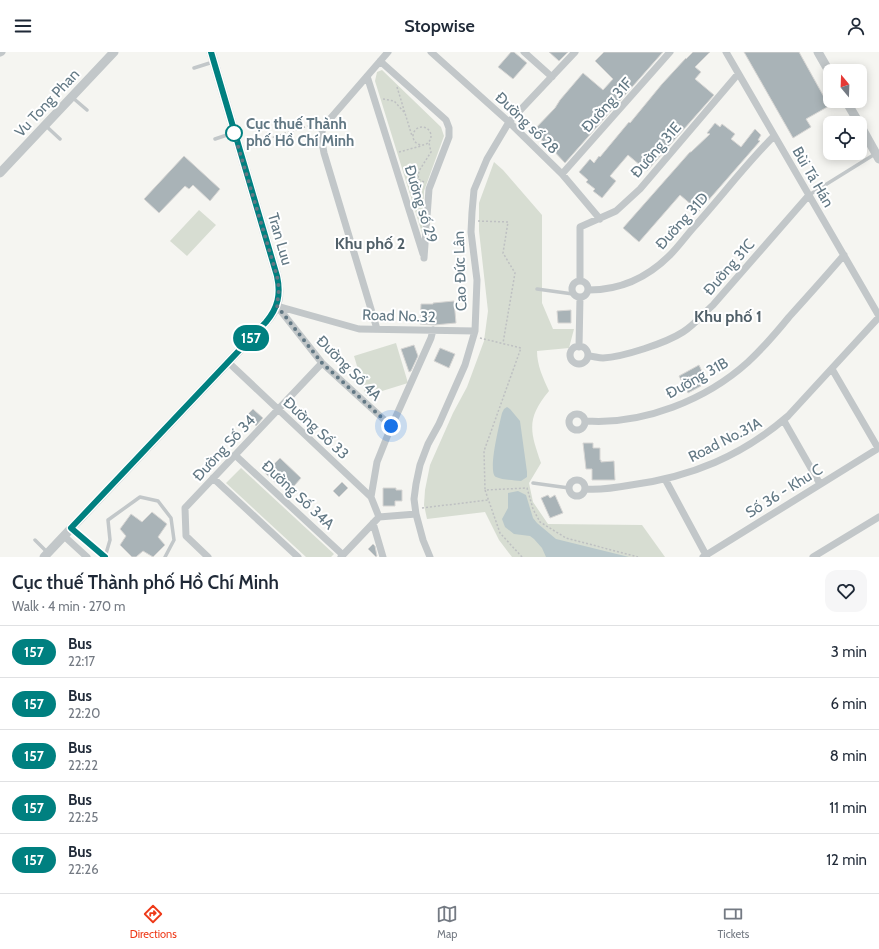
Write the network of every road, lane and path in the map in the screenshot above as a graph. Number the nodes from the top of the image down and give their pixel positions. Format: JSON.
{"nodes":[{"id":1,"x":114,"y":52,"type":"edge"},
{"id":2,"x":211,"y":52,"type":"edge"},
{"id":3,"x":388,"y":52,"type":"edge"},
{"id":4,"x":431,"y":52,"type":"edge"},
{"id":5,"x":524,"y":52,"type":"edge"},
{"id":6,"x":575,"y":52,"type":"edge"},
{"id":7,"x":670,"y":52,"type":"edge"},
{"id":8,"x":726,"y":52,"type":"edge"},
{"id":9,"x":818,"y":52,"type":"edge"},
{"id":10,"x":380,"y":61,"type":"junction"},
{"id":11,"x":214,"y":62,"type":"junction"},
{"id":12,"x":825,"y":64,"type":"edge"},
{"id":13,"x":194,"y":68,"type":"dead end"},
{"id":14,"x":393,"y":74,"type":"junction"},
{"id":15,"x":738,"y":74,"type":"junction"},
{"id":16,"x":367,"y":76,"type":"junction"},
{"id":17,"x":552,"y":77,"type":"junction"},
{"id":18,"x":72,"y":97,"type":"junction"},
{"id":19,"x":375,"y":100,"type":"junction"},
{"id":20,"x":87,"y":110,"type":"dead end"},
{"id":21,"x":405,"y":112,"type":"junction"},
{"id":22,"x":509,"y":122,"type":"junction"},
{"id":23,"x":45,"y":125,"type":"junction"},
{"id":24,"x":323,"y":127,"type":"junction"},
{"id":25,"x":234,"y":133,"type":"junction"},
{"id":26,"x":412,"y":136,"type":"junction"},
{"id":27,"x":774,"y":136,"type":"junction"},
{"id":28,"x":867,"y":138,"type":"edge"},
{"id":29,"x":60,"y":139,"type":"dead end"},
{"id":30,"x":215,"y":139,"type":"dead end"},
{"id":31,"x":413,"y":141,"type":"junction"},
{"id":32,"x":428,"y":143,"type":"junction"},
{"id":33,"x":423,"y":146,"type":"junction"},
{"id":34,"x":239,"y":148,"type":"junction"},
{"id":35,"x":415,"y":148,"type":"junction"},
{"id":36,"x":392,"y":154,"type":"junction"},
{"id":37,"x":877,"y":156,"type":"edge"},
{"id":38,"x":0,"y":173,"type":"edge"},
{"id":39,"x":562,"y":174,"type":"junction"},
{"id":40,"x":430,"y":186,"type":"junction"},
{"id":41,"x":808,"y":195,"type":"junction"},
{"id":42,"x":600,"y":219,"type":"junction"},
{"id":43,"x":472,"y":220,"type":"junction"},
{"id":44,"x":844,"y":255,"type":"junction"},
{"id":45,"x":580,"y":281,"type":"junction"},
{"id":46,"x":537,"y":289,"type":"dead end"},
{"id":47,"x":588,"y":290,"type":"junction"},
{"id":48,"x":573,"y":294,"type":"junction"},
{"id":49,"x":580,"y":297,"type":"junction"},
{"id":50,"x":277,"y":306,"type":"junction"},
{"id":51,"x":879,"y":316,"type":"edge"},
{"id":52,"x":377,"y":329,"type":"junction"},
{"id":53,"x":433,"y":330,"type":"junction"},
{"id":54,"x":474,"y":333,"type":"junction"},
{"id":55,"x":503,"y":344,"type":"junction"},
{"id":56,"x":579,"y":347,"type":"junction"},
{"id":57,"x":588,"y":356,"type":"junction"},
{"id":58,"x":228,"y":362,"type":"junction"},
{"id":59,"x":322,"y":363,"type":"junction"},
{"id":60,"x":832,"y":369,"type":"junction"},
{"id":61,"x":278,"y":410,"type":"junction"},
{"id":62,"x":784,"y":420,"type":"junction"},
{"id":63,"x":586,"y":421,"type":"dead end"},
{"id":64,"x":391,"y":426,"type":"junction"},
{"id":65,"x":878,"y":448,"type":"edge"},
{"id":66,"x":235,"y":455,"type":"junction"},
{"id":67,"x":213,"y":478,"type":"junction"},
{"id":68,"x":666,"y":480,"type":"junction"},
{"id":69,"x":533,"y":484,"type":"dead end"},
{"id":70,"x":820,"y":484,"type":"junction"},
{"id":71,"x":569,"y":488,"type":"junction"},
{"id":72,"x":585,"y":489,"type":"junction"},
{"id":73,"x":485,"y":490,"type":"junction"},
{"id":74,"x":371,"y":497,"type":"junction"},
{"id":75,"x":488,"y":500,"type":"junction"},
{"id":76,"x":416,"y":511,"type":"junction"},
{"id":77,"x":379,"y":517,"type":"junction"},
{"id":78,"x":879,"y":517,"type":"edge"},
{"id":79,"x":373,"y":524,"type":"junction"},
{"id":80,"x":71,"y":528,"type":"junction"},
{"id":81,"x":64,"y":536,"type":"junction"},
{"id":82,"x":35,"y":540,"type":"dead end"},
{"id":83,"x":46,"y":555,"type":"edge"},
{"id":84,"x":342,"y":556,"type":"edge"},
{"id":85,"x":705,"y":556,"type":"edge"},
{"id":86,"x":87,"y":557,"type":"edge"},
{"id":87,"x":105,"y":557,"type":"edge"},
{"id":88,"x":165,"y":557,"type":"edge"},
{"id":89,"x":208,"y":557,"type":"edge"},
{"id":90,"x":298,"y":557,"type":"edge"},
{"id":91,"x":383,"y":557,"type":"edge"},
{"id":92,"x":430,"y":557,"type":"edge"},
{"id":93,"x":522,"y":557,"type":"edge"},
{"id":94,"x":638,"y":557,"type":"edge"},
{"id":95,"x":813,"y":557,"type":"edge"}],
"edges":[{"from":1,"to":18,"type":"street","name":"Vu Tong Phan"},
{"from":2,"to":11,"type":"street","name":"Tran Luu"},
{"from":3,"to":10,"type":"street"},
{"from":4,"to":22,"type":"street","name":"Đường số 28"},
{"from":5,"to":17,"type":"street"},
{"from":6,"to":17,"type":"street","name":"Cao Đức Lân"},
{"from":7,"to":39,"type":"street","name":"Đường 31F"},
{"from":8,"to":15,"type":"street","name":"Bùi Tá Hán"},
{"from":9,"to":12,"type":"street"},
{"from":10,"to":14,"type":"street","name":"Đường số 29"},
{"from":10,"to":16,"type":"street"},
{"from":11,"to":13,"type":"lane"},
{"from":11,"to":25,"type":"street","name":"Tran Luu"},
{"from":14,"to":21,"type":"path"},
{"from":14,"to":40,"type":"street","name":"Đường số 29"},
{"from":15,"to":27,"type":"street","name":"Bùi Tá Hán"},
{"from":15,"to":42,"type":"street","name":"Đường 31E"},
{"from":16,"to":19,"type":"street","name":"Đường số 29"},
{"from":16,"to":24,"type":"street"},
{"from":17,"to":22,"type":"street","name":"Cao Đức Lân"},
{"from":18,"to":20,"type":"lane"},
{"from":18,"to":23,"type":"street","name":"Vu Tong Phan"},
{"from":19,"to":21,"type":"path"},
{"from":19,"to":36,"type":"street","name":"Đường số 29"},
{"from":21,"to":26,"type":"path"},
{"from":22,"to":39,"type":"street","name":"Đường số 28"},
{"from":22,"to":43,"type":"street","name":"Cao Đức Lân"},
{"from":23,"to":29,"type":"lane"},
{"from":23,"to":38,"type":"street","name":"Vu Tong Phan"},
{"from":24,"to":34,"type":"path"},
{"from":24,"to":52,"type":"street"},
{"from":25,"to":30,"type":"lane"},
{"from":25,"to":34,"type":"street","name":"Tran Luu"},
{"from":26,"to":31,"type":"path"},
{"from":26,"to":32,"type":"path"},
{"from":27,"to":41,"type":"street","name":"Bùi Tá Hán"},
{"from":27,"to":47,"type":"street","name":"Đường 31D"},
{"from":28,"to":37,"type":"street"},
{"from":31,"to":33,"type":"path"},
{"from":31,"to":35,"type":"path"},
{"from":32,"to":33,"type":"path"},
{"from":32,"to":40,"type":"path"},
{"from":33,"to":35,"type":"path"},
{"from":34,"to":50,"type":"street","name":"Tran Luu"},
{"from":35,"to":36,"type":"path"},
{"from":36,"to":40,"type":"street","name":"Đường số 29"},
{"from":37,"to":41,"type":"lane"},
{"from":39,"to":42,"type":"street","name":"Đường số 28"},
{"from":41,"to":44,"type":"street","name":"Bùi Tá Hán"},
{"from":41,"to":57,"type":"street","name":"Đường 31C"},
{"from":42,"to":45,"type":"street","name":"Đường 31E"},
{"from":43,"to":54,"type":"street","name":"Cao Đức Lân"},
{"from":43,"to":55,"type":"path"},
{"from":44,"to":51,"type":"street","name":"Bùi Tá Hán"},
{"from":44,"to":63,"type":"street","name":"Đường 31B"},
{"from":45,"to":47,"type":"street"},
{"from":45,"to":48,"type":"street"},
{"from":46,"to":48,"type":"lane"},
{"from":47,"to":49,"type":"street"},
{"from":48,"to":49,"type":"street"},
{"from":49,"to":56,"type":"street"},
{"from":50,"to":52,"type":"street","name":"Road No.32"},
{"from":50,"to":58,"type":"street","name":"Tran Luu"},
{"from":50,"to":59,"type":"street","name":"Đường Số 4A"},
{"from":51,"to":60,"type":"street","name":"Road No.31A"},
{"from":52,"to":53,"type":"street","name":"Road No.32"},
{"from":53,"to":54,"type":"street","name":"Road No.32"},
{"from":53,"to":64,"type":"street"},
{"from":54,"to":55,"type":"path"},
{"from":54,"to":76,"type":"street","name":"Cao Đức Lân"},
{"from":55,"to":73,"type":"path"},
{"from":56,"to":57,"type":"street"},
{"from":56,"to":57,"type":"street"},
{"from":58,"to":61,"type":"street","name":"Đường Số 33"},
{"from":58,"to":80,"type":"street","name":"Tran Luu"},
{"from":59,"to":61,"type":"street","name":"Đường Số 34"},
{"from":59,"to":64,"type":"street","name":"Đường Số 4A"},
{"from":60,"to":62,"type":"street","name":"Road No.31A"},
{"from":60,"to":65,"type":"street"},
{"from":61,"to":66,"type":"street","name":"Đường Số 34"},
{"from":61,"to":74,"type":"street","name":"Đường Số 33"},
{"from":62,"to":68,"type":"street","name":"Road No.31A"},
{"from":62,"to":70,"type":"street"},
{"from":64,"to":74,"type":"street"},
{"from":65,"to":70,"type":"street","name":"Số 36 - Khu C"},
{"from":66,"to":67,"type":"street","name":"Đường Số 34"},
{"from":66,"to":84,"type":"street","name":"Đường Số 34A"},
{"from":67,"to":89,"type":"street","name":"Đường Số 34"},
{"from":67,"to":90,"type":"street"},
{"from":68,"to":72,"type":"street","name":"Road No.31A"},
{"from":68,"to":85,"type":"street"},
{"from":69,"to":71,"type":"lane"},
{"from":70,"to":85,"type":"street","name":"Số 36 - Khu C"},
{"from":71,"to":72,"type":"street"},
{"from":71,"to":72,"type":"street"},
{"from":73,"to":75,"type":"path"},
{"from":73,"to":94,"type":"path"},
{"from":74,"to":77,"type":"street","name":"Đường Số 33"},
{"from":75,"to":76,"type":"path"},
{"from":75,"to":93,"type":"path"},
{"from":76,"to":77,"type":"street"},
{"from":76,"to":92,"type":"street","name":"Cao Đức Lân"},
{"from":77,"to":79,"type":"street"},
{"from":78,"to":95,"type":"street"},
{"from":79,"to":84,"type":"street"},
{"from":79,"to":91,"type":"street"},
{"from":80,"to":81,"type":"street","name":"Tran Luu"},
{"from":80,"to":87,"type":"street"},
{"from":81,"to":83,"type":"street"},
{"from":81,"to":86,"type":"street"},
{"from":82,"to":83,"type":"lane"},
{"from":87,"to":88,"type":"lane"}]}
